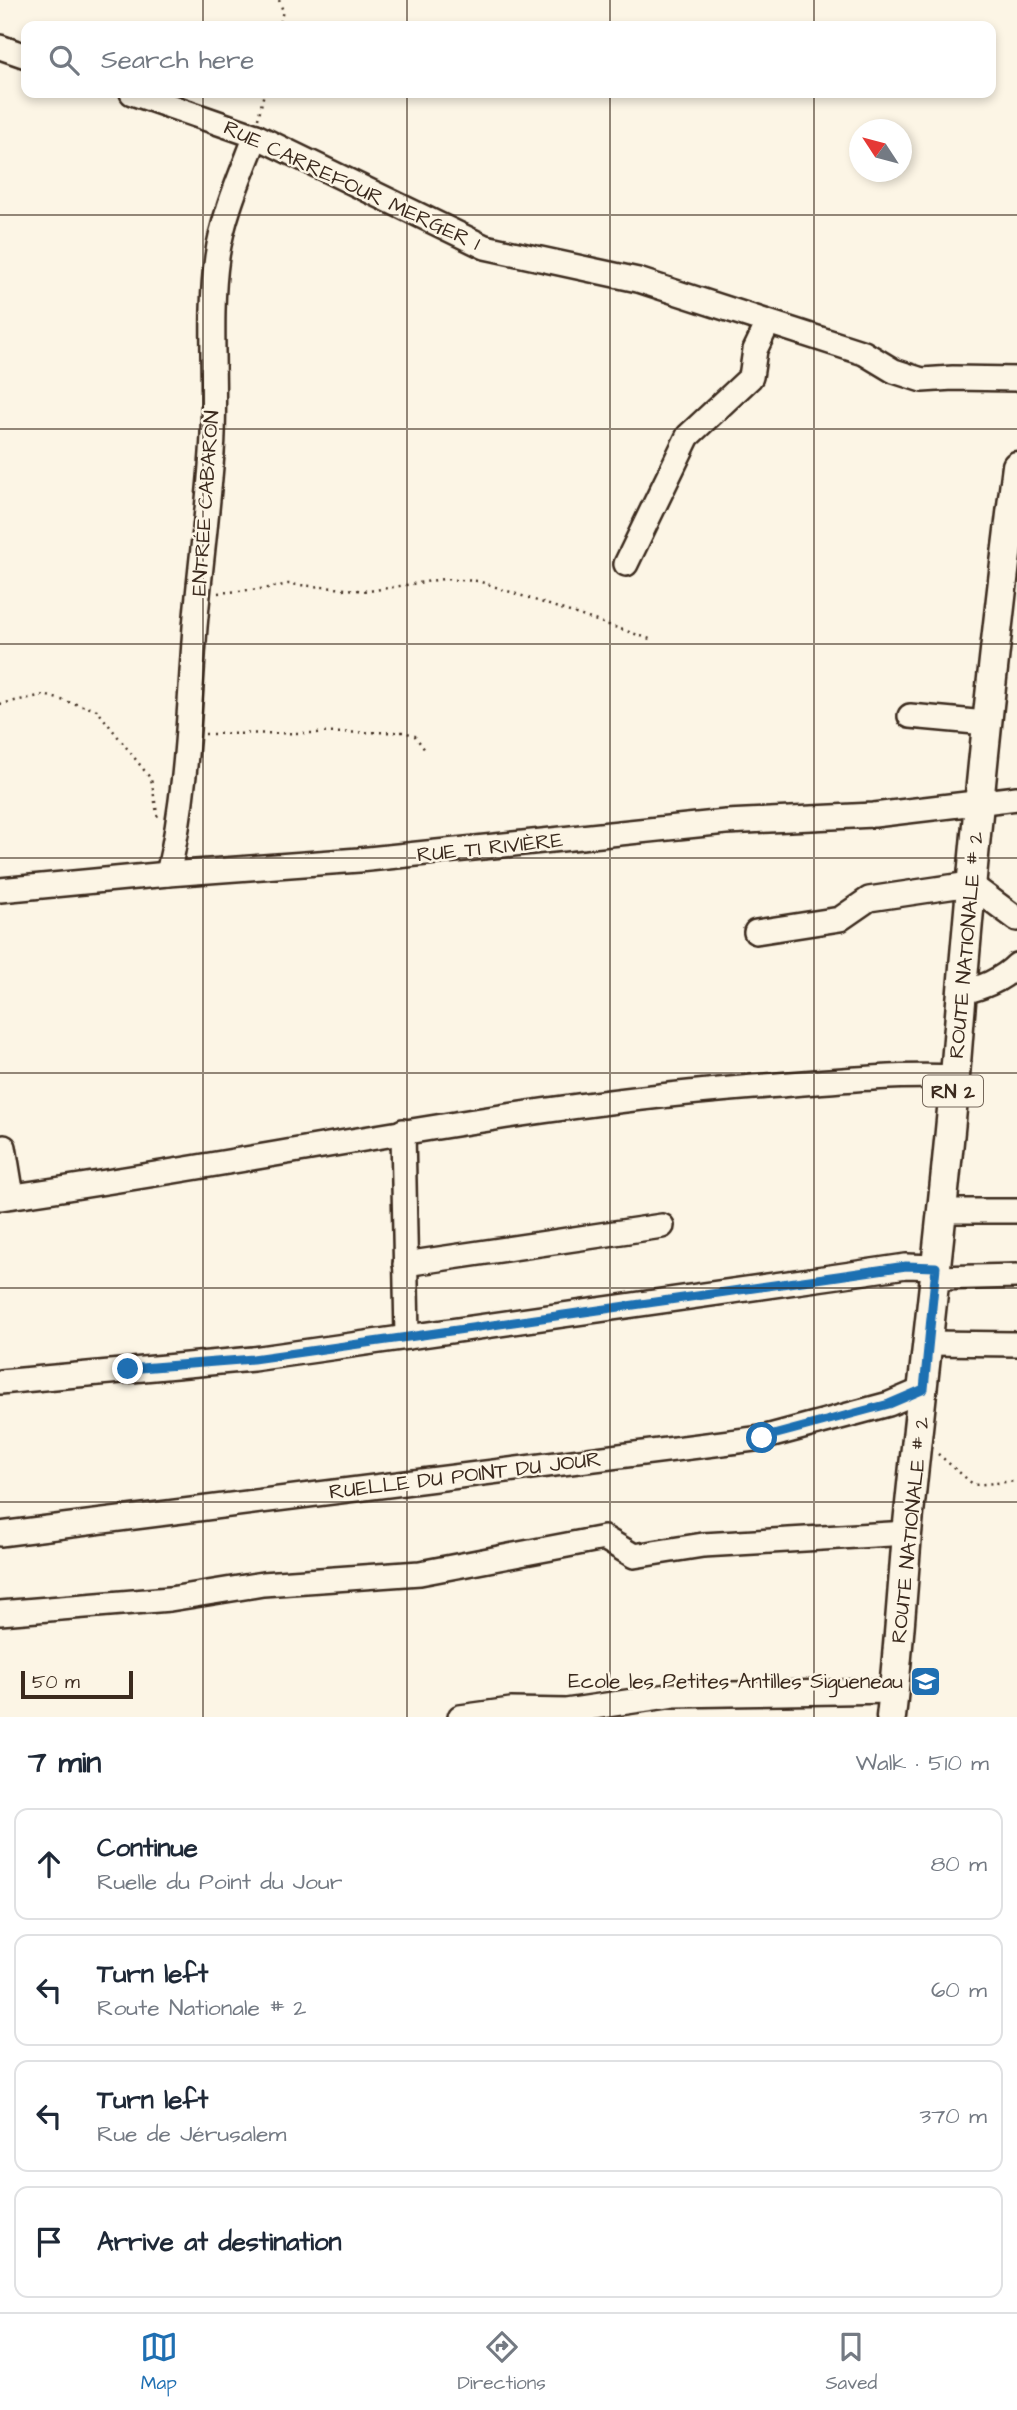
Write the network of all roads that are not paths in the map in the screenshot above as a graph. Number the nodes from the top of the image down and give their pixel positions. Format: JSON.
{"nodes":[{"id":1,"x":0,"y":47,"type":"edge"},
{"id":2,"x":21,"y":54,"type":"edge"},
{"id":3,"x":146,"y":98,"type":"edge"},
{"id":4,"x":256,"y":136,"type":"junction"},
{"id":5,"x":768,"y":323,"type":"junction"},
{"id":6,"x":1017,"y":379,"type":"edge"},
{"id":7,"x":1017,"y":466,"type":"edge"},
{"id":8,"x":626,"y":564,"type":"dead end"},
{"id":9,"x":910,"y":716,"type":"dead end"},
{"id":10,"x":986,"y":723,"type":"junction"},
{"id":11,"x":1017,"y":799,"type":"edge"},
{"id":12,"x":980,"y":801,"type":"junction"},
{"id":13,"x":168,"y":874,"type":"junction"},
{"id":14,"x":970,"y":884,"type":"junction"},
{"id":15,"x":0,"y":890,"type":"edge"},
{"id":16,"x":1017,"y":919,"type":"edge"},
{"id":17,"x":756,"y":932,"type":"dead end"},
{"id":18,"x":1017,"y":965,"type":"edge"},
{"id":19,"x":960,"y":993,"type":"junction"},
{"id":20,"x":954,"y":1077,"type":"junction"},
{"id":21,"x":403,"y":1131,"type":"junction"},
{"id":22,"x":4,"y":1147,"type":"dead end"},
{"id":23,"x":6,"y":1197,"type":"edge"},
{"id":24,"x":940,"y":1211,"type":"junction"},
{"id":25,"x":1017,"y":1211,"type":"edge"},
{"id":26,"x":662,"y":1226,"type":"dead end"},
{"id":27,"x":405,"y":1264,"type":"junction"},
{"id":28,"x":935,"y":1272,"type":"junction"},
{"id":29,"x":1017,"y":1276,"type":"edge"},
{"id":30,"x":407,"y":1337,"type":"junction"},
{"id":31,"x":928,"y":1343,"type":"junction"},
{"id":32,"x":1017,"y":1344,"type":"edge"},
{"id":33,"x":0,"y":1382,"type":"edge"},
{"id":34,"x":924,"y":1389,"type":"junction"},
{"id":35,"x":908,"y":1533,"type":"junction"},
{"id":36,"x":0,"y":1534,"type":"edge"},
{"id":37,"x":0,"y":1614,"type":"edge"},
{"id":38,"x":893,"y":1704,"type":"edge"},
{"id":39,"x":460,"y":1717,"type":"edge"}],
"edges":[{"from":1,"to":2,"type":"street"},
{"from":3,"to":4,"type":"street","name":"RUE CARREFOUR MERGER 1"},
{"from":4,"to":5,"type":"street","name":"RUE CARREFOUR MERGER 1"},
{"from":4,"to":13,"type":"street","name":"ENTRÉE CABARON"},
{"from":5,"to":6,"type":"street","name":"RUE CARREFOUR MERGER 1"},
{"from":5,"to":8,"type":"street"},
{"from":7,"to":10,"type":"main road","name":"ROUTE NATIONALE # 2","number":"RN 2"},
{"from":9,"to":10,"type":"street"},
{"from":10,"to":12,"type":"main road","name":"ROUTE NATIONALE # 2","number":"RN 2"},
{"from":11,"to":12,"type":"street","name":"RUE TI RIVIÈRE"},
{"from":12,"to":13,"type":"street","name":"RUE TI RIVIÈRE"},
{"from":12,"to":14,"type":"main road","name":"ROUTE NATIONALE # 2","number":"RN 2"},
{"from":13,"to":15,"type":"street","name":"RUE TI RIVIÈRE"},
{"from":14,"to":16,"type":"street"},
{"from":14,"to":17,"type":"street"},
{"from":14,"to":19,"type":"main road","name":"ROUTE NATIONALE # 2","number":"RN 2"},
{"from":18,"to":19,"type":"street"},
{"from":19,"to":20,"type":"main road","name":"ROUTE NATIONALE # 2","number":"RN 2"},
{"from":20,"to":21,"type":"street"},
{"from":20,"to":24,"type":"main road","name":"ROUTE NATIONALE # 2","number":"RN 2"},
{"from":21,"to":23,"type":"street"},
{"from":21,"to":27,"type":"street"},
{"from":22,"to":23,"type":"street"},
{"from":24,"to":25,"type":"street"},
{"from":24,"to":28,"type":"main road","name":"ROUTE NATIONALE # 2","number":"RN 2"},
{"from":26,"to":27,"type":"street"},
{"from":27,"to":30,"type":"street"},
{"from":28,"to":29,"type":"street"},
{"from":28,"to":30,"type":"street"},
{"from":28,"to":31,"type":"main road","name":"ROUTE NATIONALE # 2","number":"RN 2"},
{"from":30,"to":33,"type":"street"},
{"from":31,"to":32,"type":"street"},
{"from":31,"to":34,"type":"main road","name":"ROUTE NATIONALE # 2","number":"RN 2"},
{"from":34,"to":35,"type":"main road","name":"ROUTE NATIONALE # 2","number":"RN 2"},
{"from":34,"to":36,"type":"street","name":"RUELLE DU POINT DU JOUR"},
{"from":35,"to":37,"type":"street"},
{"from":35,"to":38,"type":"main road","name":"ROUTE NATIONALE # 2","number":"RN 2"},
{"from":38,"to":39,"type":"street"}]}
